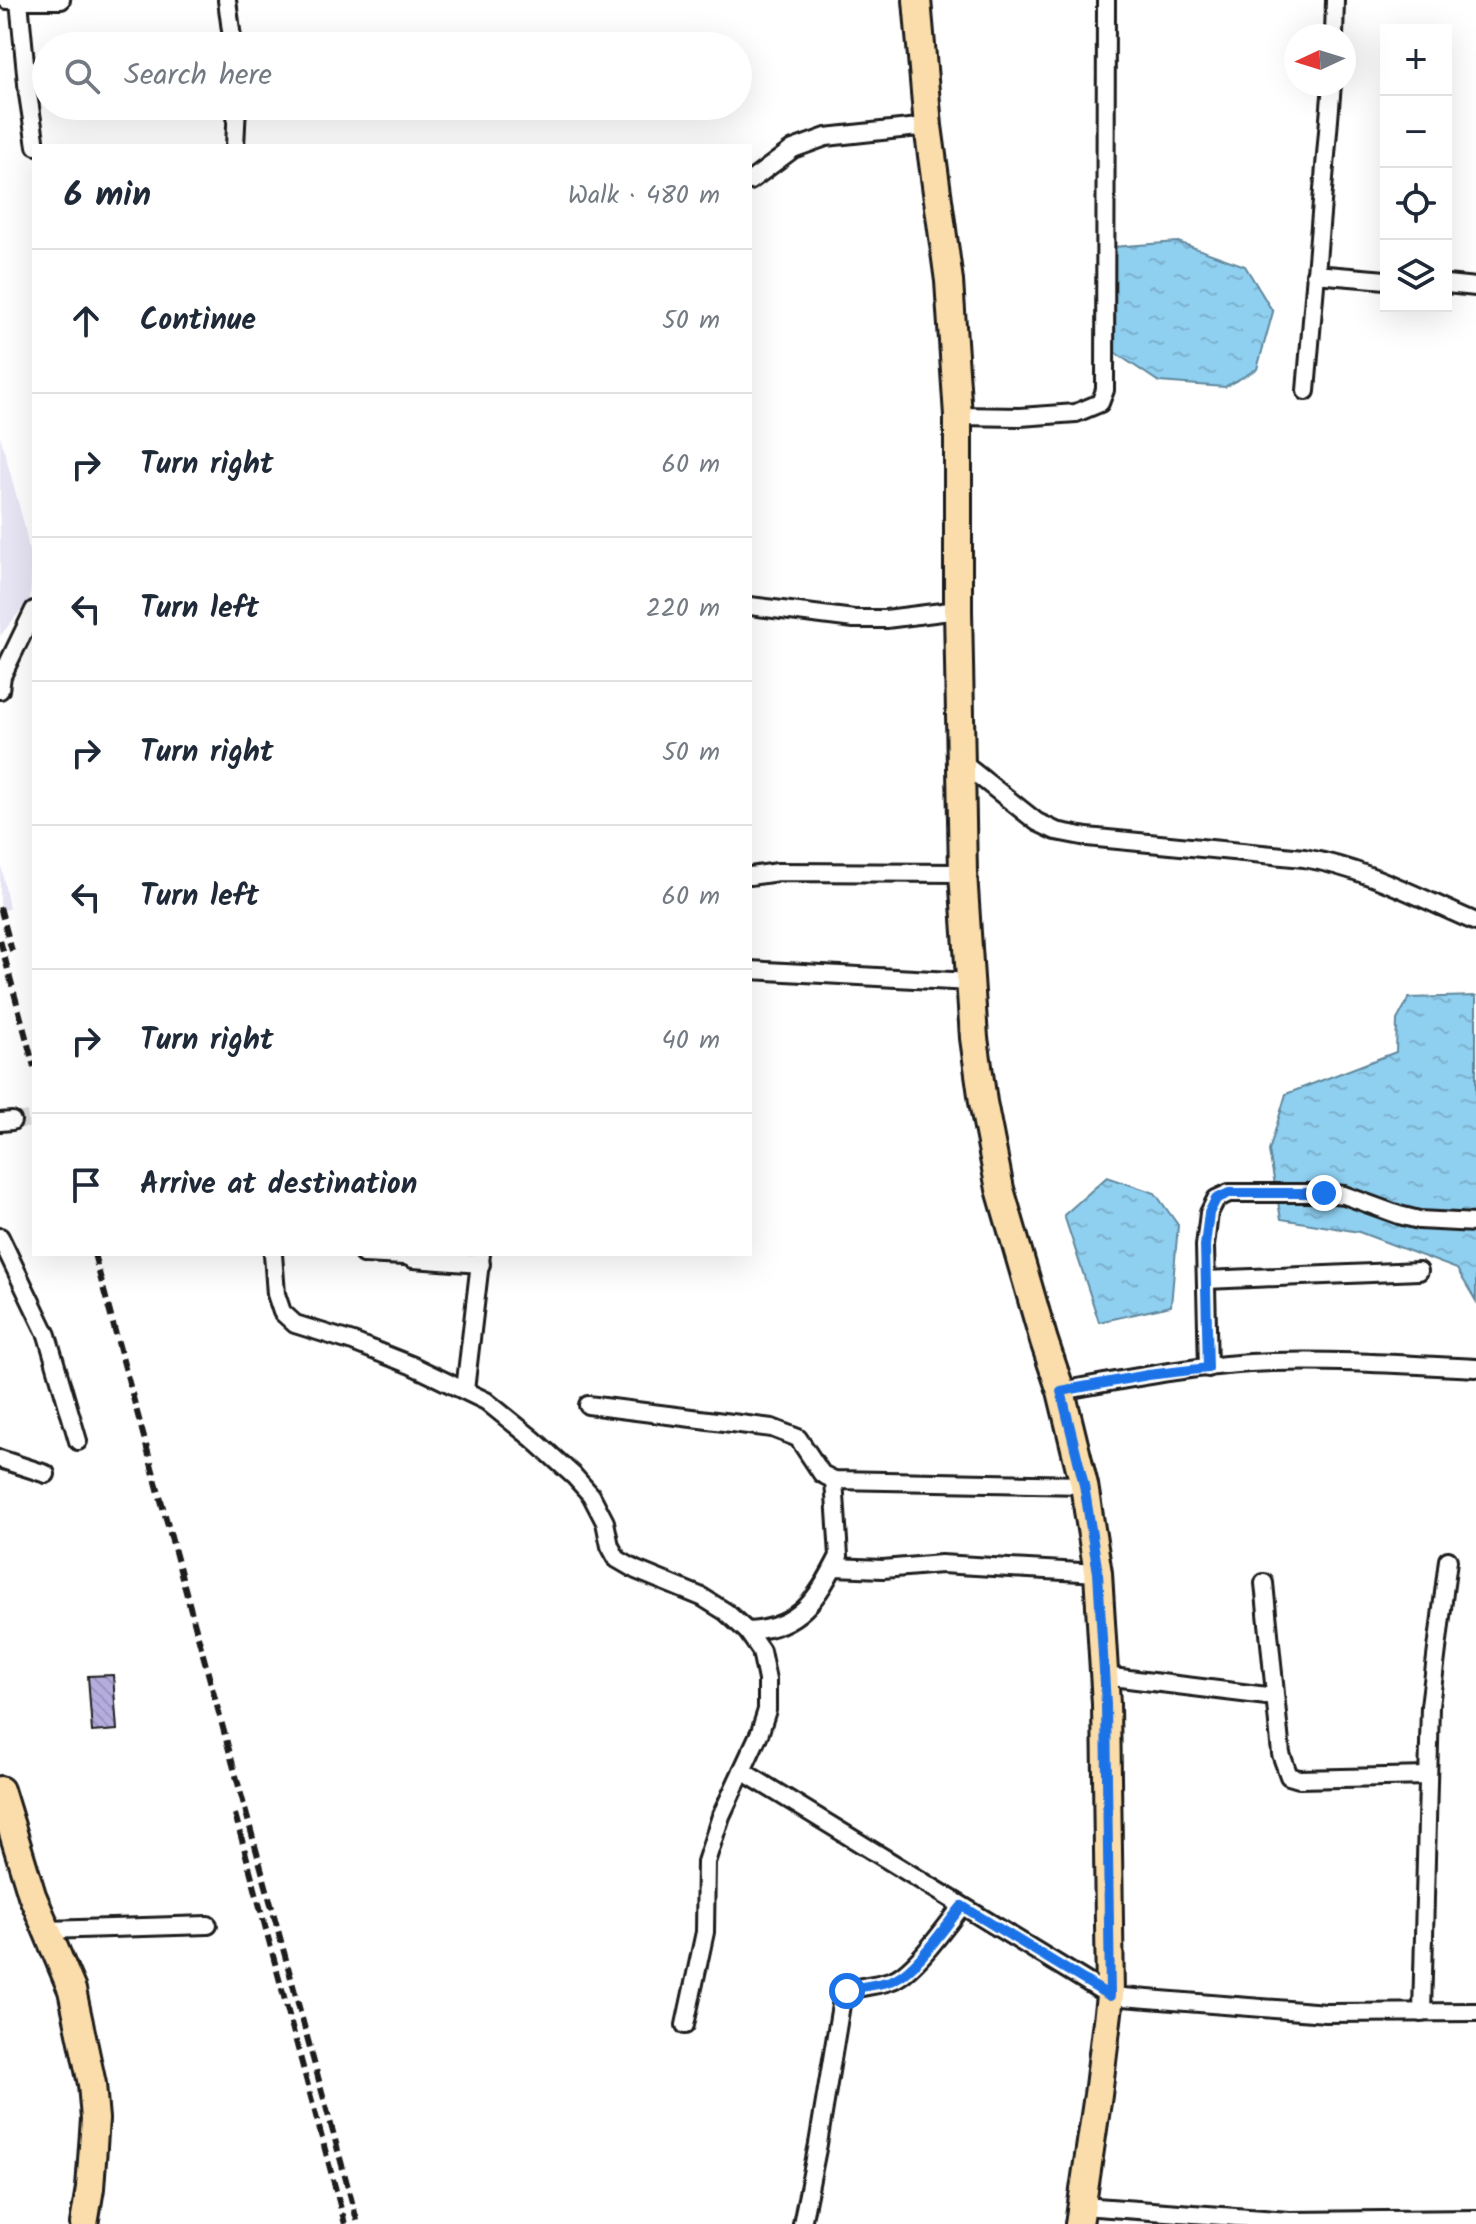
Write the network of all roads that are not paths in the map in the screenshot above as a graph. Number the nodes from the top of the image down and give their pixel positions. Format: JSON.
{"nodes":[{"id":1,"x":7,"y":0,"type":"edge"},
{"id":2,"x":61,"y":0,"type":"edge"},
{"id":3,"x":227,"y":0,"type":"edge"},
{"id":4,"x":917,"y":0,"type":"edge"},
{"id":5,"x":1106,"y":0,"type":"edge"},
{"id":6,"x":1335,"y":0,"type":"edge"},
{"id":7,"x":19,"y":1,"type":"edge"},
{"id":8,"x":1334,"y":24,"type":"edge"},
{"id":9,"x":231,"y":32,"type":"edge"},
{"id":10,"x":28,"y":94,"type":"junction"},
{"id":11,"x":32,"y":94,"type":"edge"},
{"id":12,"x":1331,"y":96,"type":"edge"},
{"id":13,"x":32,"y":120,"type":"edge"},
{"id":14,"x":32,"y":120,"type":"edge"},
{"id":15,"x":236,"y":120,"type":"edge"},
{"id":16,"x":928,"y":126,"type":"junction"},
{"id":17,"x":36,"y":144,"type":"edge"},
{"id":18,"x":235,"y":144,"type":"edge"},
{"id":19,"x":752,"y":180,"type":"edge"},
{"id":20,"x":1315,"y":274,"type":"junction"},
{"id":21,"x":1380,"y":279,"type":"edge"},
{"id":22,"x":1452,"y":285,"type":"edge"},
{"id":23,"x":1476,"y":287,"type":"edge"},
{"id":24,"x":1306,"y":391,"type":"dead end"},
{"id":25,"x":958,"y":416,"type":"junction"},
{"id":26,"x":752,"y":606,"type":"edge"},
{"id":27,"x":958,"y":610,"type":"junction"},
{"id":28,"x":32,"y":614,"type":"edge"},
{"id":29,"x":0,"y":690,"type":"edge"},
{"id":30,"x":960,"y":761,"type":"junction"},
{"id":31,"x":963,"y":873,"type":"junction"},
{"id":32,"x":752,"y":876,"type":"edge"},
{"id":33,"x":1476,"y":922,"type":"edge"},
{"id":34,"x":752,"y":970,"type":"edge"},
{"id":35,"x":970,"y":982,"type":"junction"},
{"id":36,"x":1476,"y":1223,"type":"edge"},
{"id":37,"x":0,"y":1237,"type":"edge"},
{"id":38,"x":273,"y":1256,"type":"edge"},
{"id":39,"x":406,"y":1256,"type":"edge"},
{"id":40,"x":481,"y":1259,"type":"edge"},
{"id":41,"x":1419,"y":1271,"type":"dead end"},
{"id":42,"x":1206,"y":1280,"type":"junction"},
{"id":43,"x":1208,"y":1368,"type":"junction"},
{"id":44,"x":1476,"y":1368,"type":"edge"},
{"id":45,"x":465,"y":1390,"type":"junction"},
{"id":46,"x":1061,"y":1391,"type":"junction"},
{"id":47,"x":588,"y":1405,"type":"dead end"},
{"id":48,"x":78,"y":1441,"type":"dead end"},
{"id":49,"x":0,"y":1459,"type":"edge"},
{"id":50,"x":46,"y":1474,"type":"dead end"},
{"id":51,"x":834,"y":1480,"type":"junction"},
{"id":52,"x":1084,"y":1485,"type":"junction"},
{"id":53,"x":1448,"y":1560,"type":"dead end"},
{"id":54,"x":834,"y":1567,"type":"junction"},
{"id":55,"x":1098,"y":1573,"type":"junction"},
{"id":56,"x":1264,"y":1583,"type":"dead end"},
{"id":57,"x":747,"y":1631,"type":"junction"},
{"id":58,"x":1104,"y":1676,"type":"junction"},
{"id":59,"x":1275,"y":1697,"type":"junction"},
{"id":60,"x":742,"y":1771,"type":"junction"},
{"id":61,"x":1428,"y":1776,"type":"junction"},
{"id":62,"x":0,"y":1790,"type":"edge"},
{"id":63,"x":962,"y":1906,"type":"junction"},
{"id":64,"x":208,"y":1925,"type":"dead end"},
{"id":65,"x":47,"y":1930,"type":"junction"},
{"id":66,"x":1110,"y":1996,"type":"junction"},
{"id":67,"x":1476,"y":2012,"type":"edge"},
{"id":68,"x":1422,"y":2013,"type":"junction"},
{"id":69,"x":685,"y":2025,"type":"dead end"},
{"id":70,"x":1080,"y":2215,"type":"edge"},
{"id":71,"x":1476,"y":2219,"type":"edge"},
{"id":72,"x":1290,"y":2223,"type":"edge"},
{"id":73,"x":84,"y":2224,"type":"edge"},
{"id":74,"x":802,"y":2224,"type":"edge"}],
"edges":[{"from":1,"to":7,"type":"street"},
{"from":2,"to":7,"type":"street"},
{"from":3,"to":9,"type":"street"},
{"from":4,"to":16,"type":"main road"},
{"from":5,"to":25,"type":"street"},
{"from":6,"to":8,"type":"street"},
{"from":7,"to":10,"type":"street"},
{"from":10,"to":11,"type":"street"},
{"from":10,"to":14,"type":"street"},
{"from":12,"to":20,"type":"street"},
{"from":13,"to":17,"type":"street"},
{"from":15,"to":18,"type":"street"},
{"from":16,"to":19,"type":"street"},
{"from":16,"to":25,"type":"main road"},
{"from":20,"to":21,"type":"street"},
{"from":20,"to":24,"type":"street"},
{"from":22,"to":23,"type":"street"},
{"from":25,"to":27,"type":"main road"},
{"from":26,"to":27,"type":"street"},
{"from":27,"to":30,"type":"main road"},
{"from":28,"to":29,"type":"street"},
{"from":30,"to":31,"type":"main road"},
{"from":30,"to":33,"type":"street"},
{"from":31,"to":32,"type":"street"},
{"from":31,"to":35,"type":"main road"},
{"from":34,"to":35,"type":"street"},
{"from":35,"to":46,"type":"main road"},
{"from":36,"to":42,"type":"street"},
{"from":37,"to":48,"type":"street"},
{"from":38,"to":45,"type":"street"},
{"from":39,"to":40,"type":"street"},
{"from":40,"to":45,"type":"street"},
{"from":41,"to":42,"type":"street"},
{"from":42,"to":43,"type":"street"},
{"from":43,"to":44,"type":"street"},
{"from":43,"to":46,"type":"street"},
{"from":45,"to":57,"type":"street"},
{"from":46,"to":52,"type":"main road"},
{"from":47,"to":51,"type":"street"},
{"from":49,"to":50,"type":"street"},
{"from":51,"to":52,"type":"street"},
{"from":51,"to":54,"type":"street"},
{"from":52,"to":55,"type":"main road"},
{"from":53,"to":61,"type":"street"},
{"from":54,"to":55,"type":"street"},
{"from":54,"to":57,"type":"street"},
{"from":55,"to":58,"type":"main road"},
{"from":56,"to":59,"type":"street"},
{"from":57,"to":60,"type":"street"},
{"from":58,"to":59,"type":"street"},
{"from":58,"to":66,"type":"main road"},
{"from":59,"to":61,"type":"street"},
{"from":60,"to":63,"type":"street"},
{"from":60,"to":69,"type":"street"},
{"from":61,"to":68,"type":"street"},
{"from":62,"to":65,"type":"main road"},
{"from":63,"to":66,"type":"street"},
{"from":63,"to":74,"type":"street"},
{"from":64,"to":65,"type":"street"},
{"from":65,"to":73,"type":"main road"},
{"from":66,"to":68,"type":"street"},
{"from":66,"to":70,"type":"main road"},
{"from":67,"to":68,"type":"street"},
{"from":70,"to":72,"type":"street"},
{"from":71,"to":72,"type":"street"}]}
